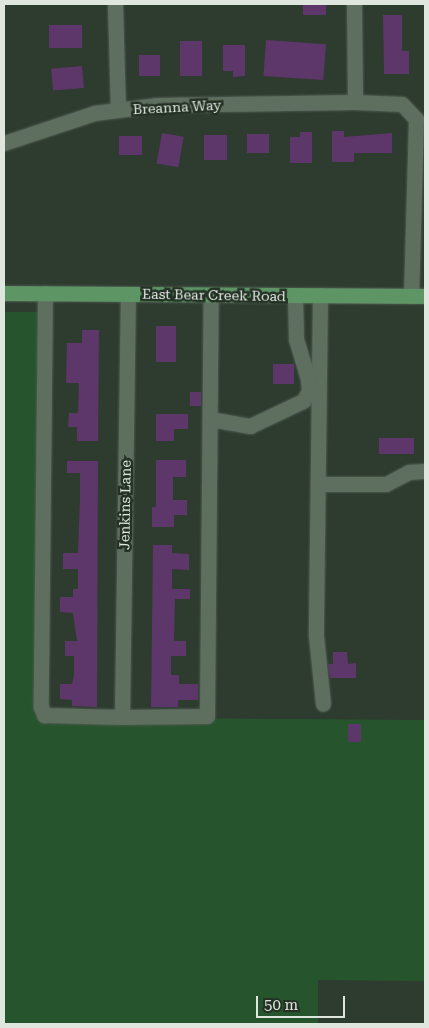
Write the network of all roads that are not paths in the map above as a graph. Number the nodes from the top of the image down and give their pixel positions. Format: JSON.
{"nodes":[{"id":1,"x":115,"y":4,"type":"edge"},
{"id":2,"x":354,"y":4,"type":"edge"},
{"id":3,"x":355,"y":102,"type":"junction"},
{"id":4,"x":118,"y":110,"type":"junction"},
{"id":5,"x":4,"y":143,"type":"edge"},
{"id":6,"x":4,"y":293,"type":"edge"},
{"id":7,"x":45,"y":293,"type":"junction"},
{"id":8,"x":128,"y":294,"type":"junction"},
{"id":9,"x":211,"y":295,"type":"junction"},
{"id":10,"x":296,"y":295,"type":"junction"},
{"id":11,"x":320,"y":295,"type":"junction"},
{"id":12,"x":418,"y":296,"type":"edge"},
{"id":13,"x":210,"y":419,"type":"junction"},
{"id":14,"x":425,"y":472,"type":"edge"},
{"id":15,"x":319,"y":484,"type":"junction"},
{"id":16,"x":324,"y":704,"type":"dead end"},
{"id":17,"x":122,"y":717,"type":"junction"}],
"edges":[{"from":1,"to":4,"type":"street"},
{"from":2,"to":3,"type":"street"},
{"from":3,"to":4,"type":"street","name":"Breanna Way"},
{"from":3,"to":12,"type":"street","name":"Breanna Way"},
{"from":4,"to":5,"type":"street","name":"Breanna Way"},
{"from":6,"to":7,"type":"main road","name":"East Bear Creek Road"},
{"from":7,"to":8,"type":"main road","name":"East Bear Creek Road"},
{"from":7,"to":17,"type":"street"},
{"from":8,"to":9,"type":"main road","name":"East Bear Creek Road"},
{"from":8,"to":17,"type":"street","name":"Jenkins Lane"},
{"from":9,"to":10,"type":"main road","name":"East Bear Creek Road"},
{"from":9,"to":13,"type":"street"},
{"from":10,"to":11,"type":"main road","name":"East Bear Creek Road"},
{"from":10,"to":13,"type":"street"},
{"from":11,"to":12,"type":"main road","name":"East Bear Creek Road"},
{"from":11,"to":15,"type":"street"},
{"from":13,"to":17,"type":"street"},
{"from":14,"to":15,"type":"street"},
{"from":15,"to":16,"type":"street"}]}
